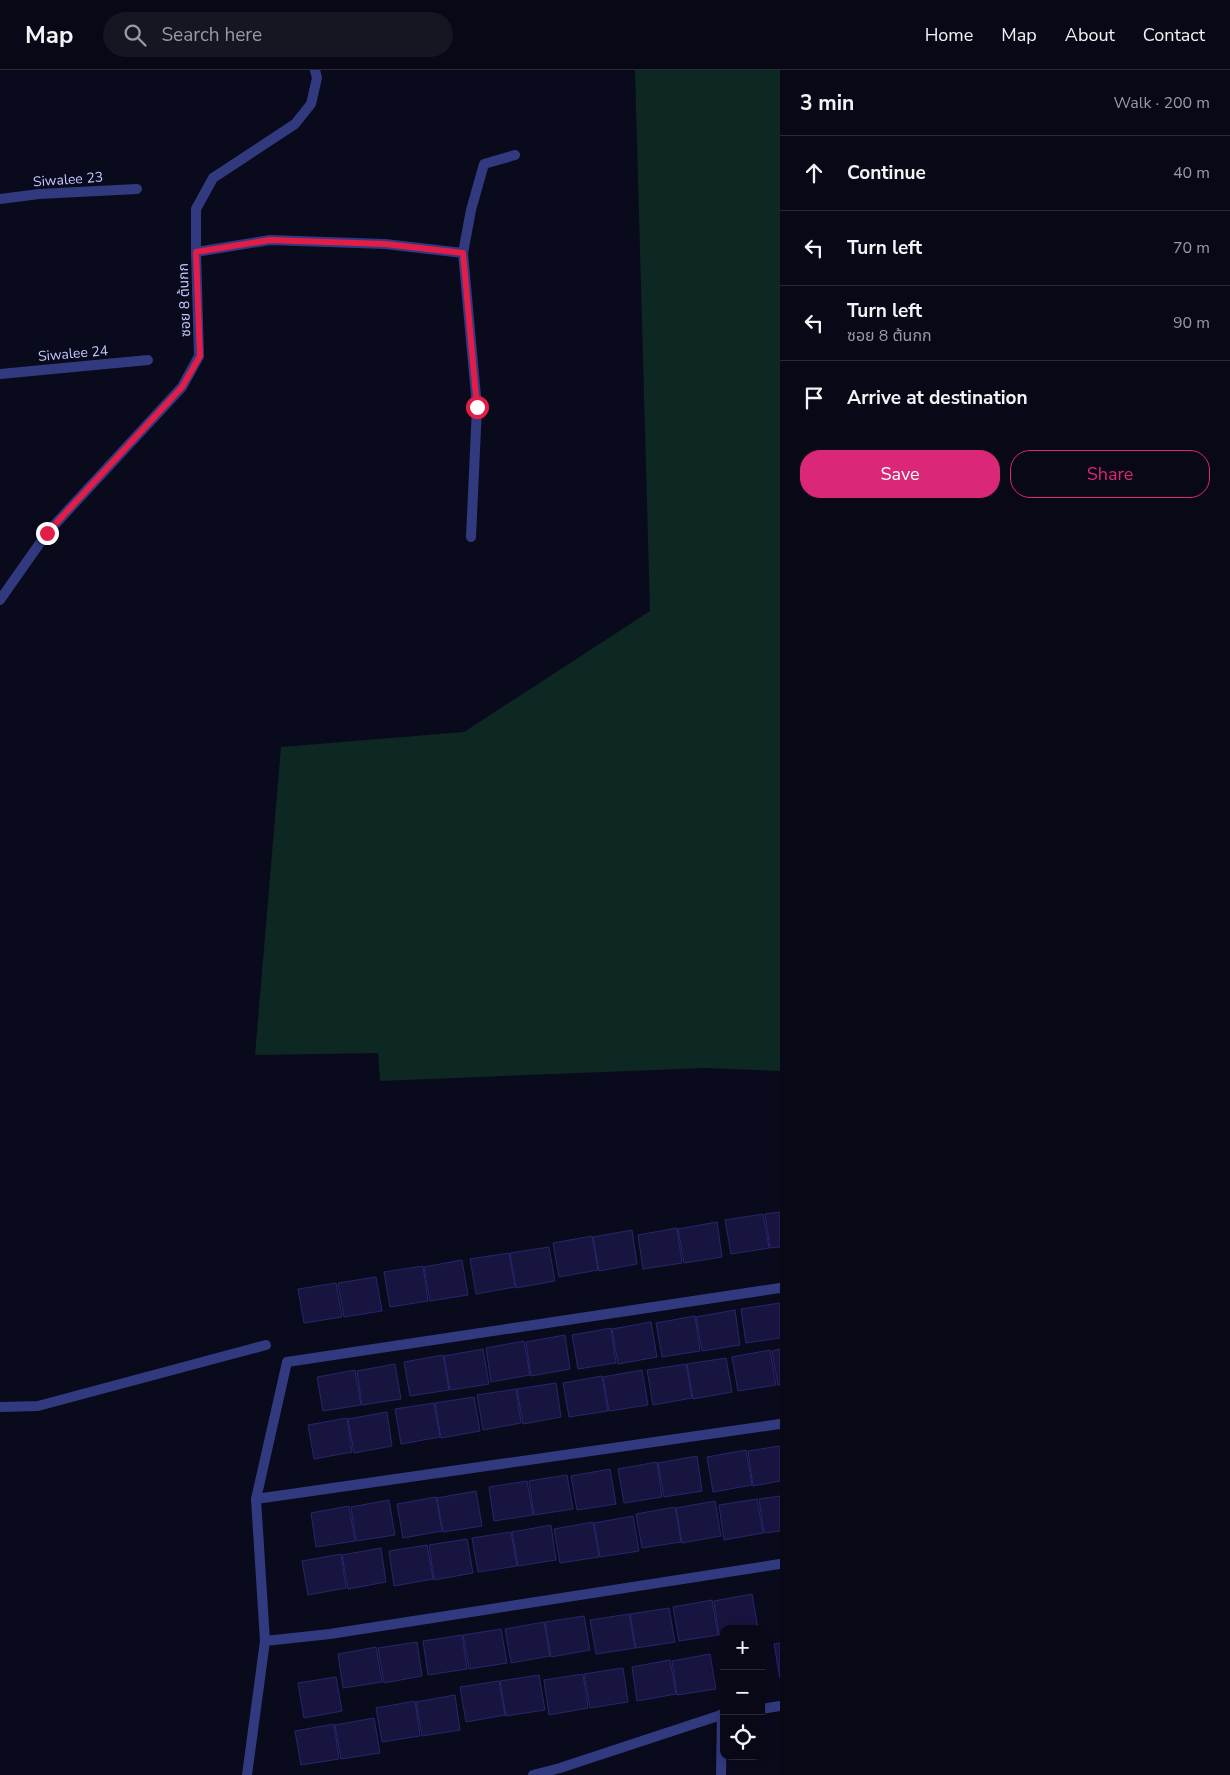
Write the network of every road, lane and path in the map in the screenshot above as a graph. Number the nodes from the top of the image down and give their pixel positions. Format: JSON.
{"nodes":[{"id":1,"x":315,"y":70,"type":"edge"},
{"id":2,"x":515,"y":155,"type":"dead end"},
{"id":3,"x":137,"y":189,"type":"dead end"},
{"id":4,"x":0,"y":199,"type":"edge"},
{"id":5,"x":196,"y":252,"type":"junction"},
{"id":6,"x":463,"y":253,"type":"junction"},
{"id":7,"x":148,"y":360,"type":"dead end"},
{"id":8,"x":0,"y":374,"type":"edge"},
{"id":9,"x":471,"y":537,"type":"dead end"},
{"id":10,"x":0,"y":600,"type":"edge"},
{"id":11,"x":780,"y":1288,"type":"edge"},
{"id":12,"x":266,"y":1345,"type":"dead end"},
{"id":13,"x":0,"y":1407,"type":"edge"},
{"id":14,"x":780,"y":1424,"type":"edge"},
{"id":15,"x":256,"y":1499,"type":"junction"},
{"id":16,"x":780,"y":1564,"type":"edge"},
{"id":17,"x":265,"y":1641,"type":"junction"},
{"id":18,"x":780,"y":1706,"type":"edge"},
{"id":19,"x":765,"y":1708,"type":"edge"},
{"id":20,"x":720,"y":1715,"type":"edge"},
{"id":21,"x":723,"y":1715,"type":"edge"},
{"id":22,"x":247,"y":1775,"type":"edge"},
{"id":23,"x":533,"y":1775,"type":"edge"},
{"id":24,"x":721,"y":1775,"type":"edge"}],
"edges":[{"from":1,"to":5,"type":"street","name":"ซอย 8 ต้นกก"},
{"from":2,"to":6,"type":"street"},
{"from":3,"to":4,"type":"street","name":"Siwalee 23"},
{"from":5,"to":6,"type":"street"},
{"from":5,"to":10,"type":"street","name":"ซอย 8 ต้นกก"},
{"from":6,"to":9,"type":"street"},
{"from":7,"to":8,"type":"street","name":"Siwalee 24"},
{"from":11,"to":15,"type":"street"},
{"from":12,"to":13,"type":"street"},
{"from":14,"to":15,"type":"street"},
{"from":15,"to":17,"type":"street"},
{"from":16,"to":17,"type":"street"},
{"from":17,"to":22,"type":"street"},
{"from":18,"to":19,"type":"street"},
{"from":20,"to":23,"type":"street"},
{"from":21,"to":24,"type":"street"}]}
